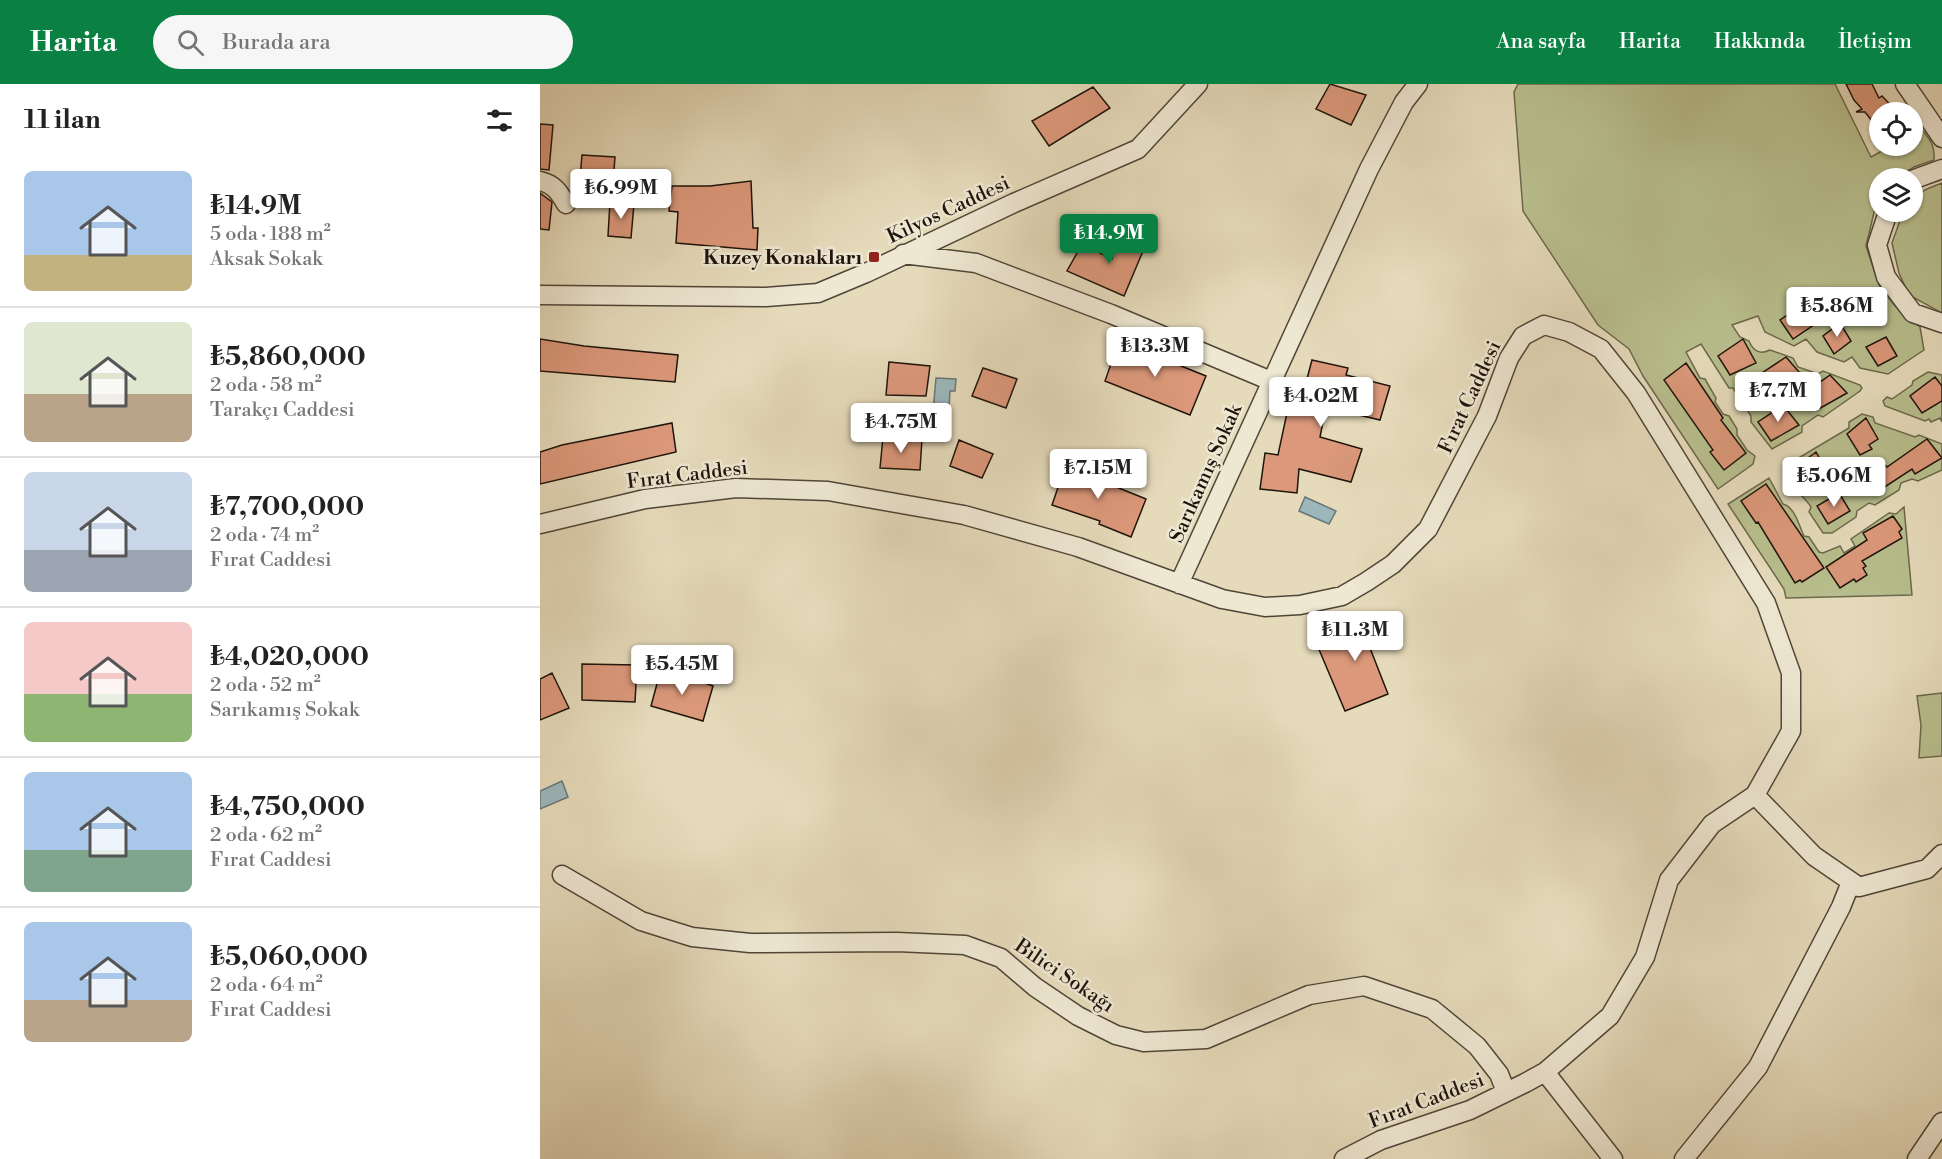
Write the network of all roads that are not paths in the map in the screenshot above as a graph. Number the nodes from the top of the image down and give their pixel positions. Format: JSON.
{"nodes":[{"id":1,"x":1198,"y":84,"type":"edge"},
{"id":2,"x":1418,"y":84,"type":"edge"},
{"id":3,"x":1905,"y":84,"type":"edge"},
{"id":4,"x":1942,"y":138,"type":"edge"},
{"id":5,"x":1942,"y":169,"type":"edge"},
{"id":6,"x":1923,"y":176,"type":"edge"},
{"id":7,"x":540,"y":181,"type":"edge"},
{"id":8,"x":566,"y":204,"type":"dead end"},
{"id":9,"x":1885,"y":222,"type":"edge"},
{"id":10,"x":903,"y":254,"type":"junction"},
{"id":11,"x":540,"y":295,"type":"edge"},
{"id":12,"x":1942,"y":322,"type":"edge"},
{"id":13,"x":1271,"y":381,"type":"junction"},
{"id":14,"x":540,"y":524,"type":"edge"},
{"id":15,"x":1179,"y":584,"type":"junction"},
{"id":16,"x":1755,"y":795,"type":"junction"},
{"id":17,"x":1942,"y":855,"type":"edge"},
{"id":18,"x":562,"y":875,"type":"dead end"},
{"id":19,"x":1851,"y":882,"type":"junction"},
{"id":20,"x":1545,"y":1072,"type":"junction"},
{"id":21,"x":1506,"y":1092,"type":"junction"},
{"id":22,"x":1942,"y":1122,"type":"edge"},
{"id":23,"x":1344,"y":1159,"type":"edge"},
{"id":24,"x":1613,"y":1159,"type":"edge"},
{"id":25,"x":1684,"y":1159,"type":"edge"},
{"id":26,"x":1917,"y":1159,"type":"edge"}],
"edges":[{"from":1,"to":10,"type":"street","name":"Kilyos Caddesi"},
{"from":2,"to":13,"type":"street","name":"Sarıkamış Sokak"},
{"from":3,"to":4,"type":"street"},
{"from":5,"to":6,"type":"street"},
{"from":7,"to":8,"type":"street"},
{"from":9,"to":12,"type":"street"},
{"from":10,"to":11,"type":"street","name":"Kilyos Caddesi"},
{"from":10,"to":13,"type":"street"},
{"from":13,"to":15,"type":"street","name":"Sarıkamış Sokak"},
{"from":14,"to":15,"type":"street","name":"Fırat Caddesi"},
{"from":15,"to":16,"type":"street","name":"Fırat Caddesi"},
{"from":16,"to":19,"type":"street"},
{"from":16,"to":20,"type":"street","name":"Fırat Caddesi"},
{"from":17,"to":19,"type":"street"},
{"from":18,"to":21,"type":"street","name":"Bilici Sokağı"},
{"from":19,"to":25,"type":"street"},
{"from":20,"to":21,"type":"street","name":"Fırat Caddesi"},
{"from":20,"to":24,"type":"street"},
{"from":21,"to":23,"type":"street","name":"Fırat Caddesi"},
{"from":22,"to":26,"type":"street"}]}
